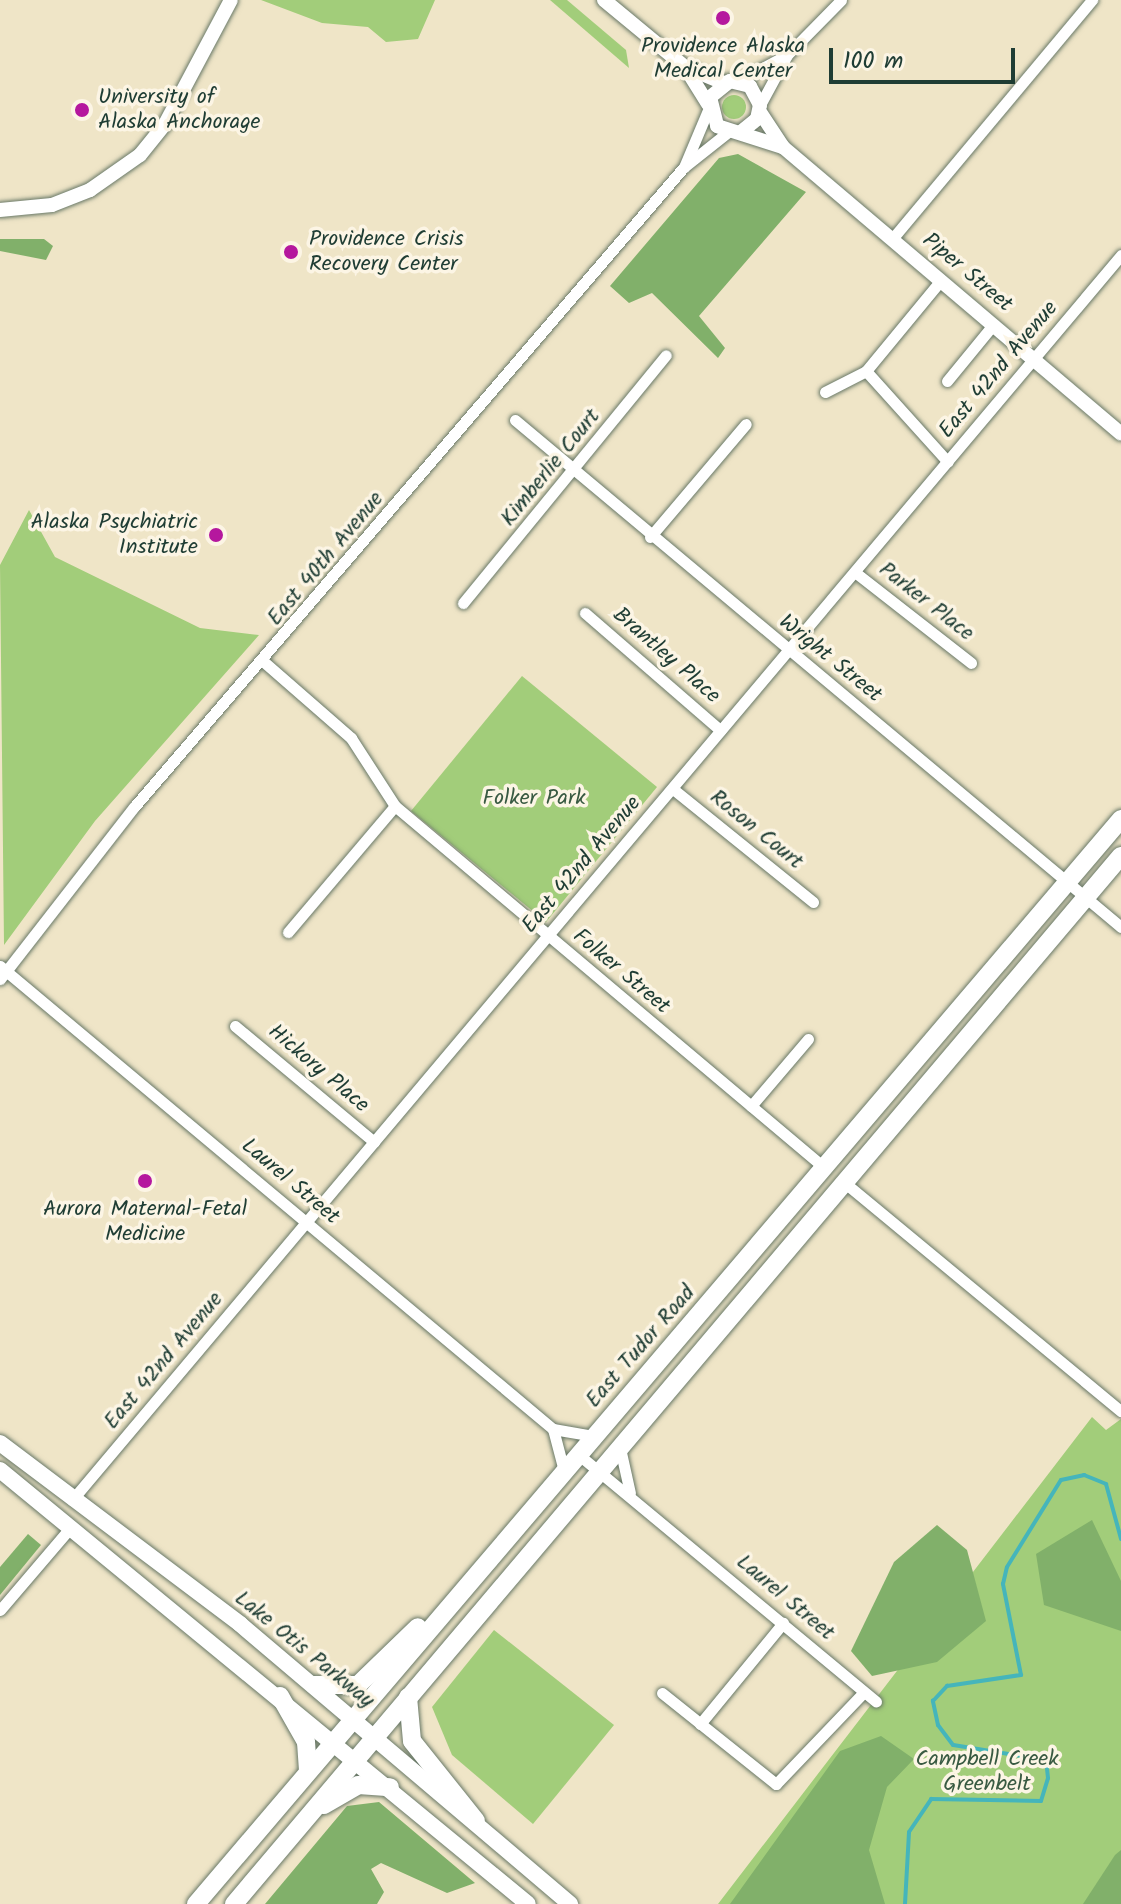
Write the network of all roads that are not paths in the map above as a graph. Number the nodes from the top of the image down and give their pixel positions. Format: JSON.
{"nodes":[{"id":1,"x":231,"y":0,"type":"edge"},
{"id":2,"x":604,"y":0,"type":"edge"},
{"id":3,"x":841,"y":0,"type":"edge"},
{"id":4,"x":1092,"y":0,"type":"edge"},
{"id":5,"x":787,"y":55,"type":"junction"},
{"id":6,"x":685,"y":67,"type":"junction"},
{"id":7,"x":731,"y":82,"type":"junction"},
{"id":8,"x":708,"y":107,"type":"junction"},
{"id":9,"x":760,"y":108,"type":"junction"},
{"id":10,"x":735,"y":132,"type":"junction"},
{"id":11,"x":783,"y":147,"type":"junction"},
{"id":12,"x":684,"y":167,"type":"junction"},
{"id":13,"x":0,"y":210,"type":"edge"},
{"id":14,"x":892,"y":239,"type":"junction"},
{"id":15,"x":1121,"y":255,"type":"edge"},
{"id":16,"x":941,"y":280,"type":"junction"},
{"id":17,"x":993,"y":325,"type":"junction"},
{"id":18,"x":666,"y":355,"type":"dead end"},
{"id":19,"x":1034,"y":360,"type":"junction"},
{"id":20,"x":866,"y":371,"type":"junction"},
{"id":21,"x":947,"y":381,"type":"dead end"},
{"id":22,"x":825,"y":392,"type":"dead end"},
{"id":23,"x":515,"y":420,"type":"dead end"},
{"id":24,"x":746,"y":424,"type":"dead end"},
{"id":25,"x":1121,"y":434,"type":"edge"},
{"id":26,"x":948,"y":462,"type":"junction"},
{"id":27,"x":577,"y":472,"type":"junction"},
{"id":28,"x":650,"y":537,"type":"junction"},
{"id":29,"x":856,"y":573,"type":"junction"},
{"id":30,"x":463,"y":603,"type":"dead end"},
{"id":31,"x":585,"y":613,"type":"dead end"},
{"id":32,"x":786,"y":650,"type":"junction"},
{"id":33,"x":264,"y":662,"type":"junction"},
{"id":34,"x":971,"y":663,"type":"dead end"},
{"id":35,"x":720,"y":730,"type":"junction"},
{"id":36,"x":673,"y":789,"type":"junction"},
{"id":37,"x":395,"y":806,"type":"junction"},
{"id":38,"x":1121,"y":819,"type":"edge"},
{"id":39,"x":1121,"y":856,"type":"edge"},
{"id":40,"x":1069,"y":882,"type":"junction"},
{"id":41,"x":1086,"y":897,"type":"junction"},
{"id":42,"x":813,"y":902,"type":"dead end"},
{"id":43,"x":1121,"y":927,"type":"edge"},
{"id":44,"x":288,"y":932,"type":"dead end"},
{"id":45,"x":548,"y":937,"type":"junction"},
{"id":46,"x":2,"y":972,"type":"edge"},
{"id":47,"x":235,"y":1026,"type":"dead end"},
{"id":48,"x":808,"y":1039,"type":"dead end"},
{"id":49,"x":751,"y":1106,"type":"junction"},
{"id":50,"x":869,"y":1119,"type":"junction"},
{"id":51,"x":374,"y":1142,"type":"junction"},
{"id":52,"x":826,"y":1169,"type":"junction"},
{"id":53,"x":845,"y":1183,"type":"junction"},
{"id":54,"x":308,"y":1223,"type":"junction"},
{"id":55,"x":808,"y":1227,"type":"junction"},
{"id":56,"x":1120,"y":1412,"type":"edge"},
{"id":57,"x":553,"y":1429,"type":"junction"},
{"id":58,"x":596,"y":1435,"type":"junction"},
{"id":59,"x":0,"y":1443,"type":"edge"},
{"id":60,"x":620,"y":1448,"type":"junction"},
{"id":61,"x":579,"y":1455,"type":"junction"},
{"id":62,"x":0,"y":1467,"type":"edge"},
{"id":63,"x":564,"y":1472,"type":"junction"},
{"id":64,"x":599,"y":1472,"type":"junction"},
{"id":65,"x":631,"y":1494,"type":"junction"},
{"id":66,"x":72,"y":1500,"type":"junction"},
{"id":67,"x":70,"y":1528,"type":"junction"},
{"id":68,"x":141,"y":1553,"type":"junction"},
{"id":69,"x":444,"y":1609,"type":"junction"},
{"id":70,"x":0,"y":1610,"type":"edge"},
{"id":71,"x":783,"y":1623,"type":"junction"},
{"id":72,"x":314,"y":1685,"type":"junction"},
{"id":73,"x":864,"y":1692,"type":"junction"},
{"id":74,"x":662,"y":1693,"type":"dead end"},
{"id":75,"x":280,"y":1696,"type":"junction"},
{"id":76,"x":408,"y":1697,"type":"junction"},
{"id":77,"x":876,"y":1702,"type":"dead end"},
{"id":78,"x":352,"y":1718,"type":"junction"},
{"id":79,"x":700,"y":1724,"type":"junction"},
{"id":80,"x":375,"y":1736,"type":"junction"},
{"id":81,"x":333,"y":1740,"type":"junction"},
{"id":82,"x":356,"y":1759,"type":"junction"},
{"id":83,"x":308,"y":1770,"type":"junction"},
{"id":84,"x":390,"y":1787,"type":"junction"},
{"id":85,"x":308,"y":1815,"type":"junction"},
{"id":86,"x":476,"y":1821,"type":"junction"},
{"id":87,"x":196,"y":1904,"type":"edge"},
{"id":88,"x":234,"y":1904,"type":"edge"},
{"id":89,"x":528,"y":1904,"type":"edge"},
{"id":90,"x":570,"y":1904,"type":"edge"}],
"edges":[{"from":1,"to":13,"type":"street"},
{"from":2,"to":6,"type":"street","name":"Piper Street"},
{"from":3,"to":5,"type":"street"},
{"from":4,"to":14,"type":"street"},
{"from":5,"to":7,"type":"street"},
{"from":5,"to":9,"type":"street"},
{"from":6,"to":7,"type":"street","name":"Piper Street"},
{"from":6,"to":8,"type":"street","name":"Piper Street"},
{"from":7,"to":8,"type":"street"},
{"from":7,"to":9,"type":"street","name":"Piper Street"},
{"from":8,"to":10,"type":"street","name":"Piper Street"},
{"from":8,"to":12,"type":"street","name":"East 40th Avenue"},
{"from":9,"to":10,"type":"street"},
{"from":9,"to":11,"type":"street","name":"Piper Street"},
{"from":10,"to":11,"type":"street","name":"Piper Street"},
{"from":10,"to":12,"type":"street","name":"East 40th Avenue"},
{"from":11,"to":14,"type":"street","name":"Piper Street"},
{"from":12,"to":33,"type":"street","name":"East 40th Avenue"},
{"from":14,"to":16,"type":"street","name":"Piper Street"},
{"from":15,"to":19,"type":"street","name":"East 42nd Avenue"},
{"from":16,"to":17,"type":"street","name":"Piper Street"},
{"from":16,"to":20,"type":"street"},
{"from":17,"to":19,"type":"street","name":"Piper Street"},
{"from":17,"to":21,"type":"street"},
{"from":18,"to":27,"type":"street","name":"Kimberlie Court"},
{"from":19,"to":25,"type":"street","name":"Piper Street"},
{"from":19,"to":26,"type":"street","name":"East 42nd Avenue"},
{"from":20,"to":22,"type":"street"},
{"from":20,"to":26,"type":"street"},
{"from":23,"to":27,"type":"street","name":"Wright Street"},
{"from":24,"to":28,"type":"street"},
{"from":26,"to":29,"type":"street","name":"East 42nd Avenue"},
{"from":27,"to":28,"type":"street","name":"Wright Street"},
{"from":27,"to":30,"type":"street","name":"Kimberlie Court"},
{"from":28,"to":32,"type":"street","name":"Wright Street"},
{"from":29,"to":32,"type":"street","name":"East 42nd Avenue"},
{"from":29,"to":34,"type":"street","name":"Parker Place"},
{"from":31,"to":35,"type":"street","name":"Brantley Place"},
{"from":32,"to":35,"type":"street","name":"East 42nd Avenue"},
{"from":32,"to":40,"type":"street","name":"Wright Street"},
{"from":33,"to":37,"type":"street","name":"Folker Street"},
{"from":33,"to":46,"type":"street","name":"East 40th Avenue"},
{"from":35,"to":36,"type":"street","name":"East 42nd Avenue"},
{"from":36,"to":42,"type":"street","name":"Roson Court"},
{"from":36,"to":45,"type":"street","name":"East 42nd Avenue"},
{"from":37,"to":44,"type":"street"},
{"from":37,"to":45,"type":"street","name":"Folker Street"},
{"from":38,"to":40,"type":"main road","name":"East Tudor Road"},
{"from":39,"to":41,"type":"main road"},
{"from":40,"to":41,"type":"street","name":"Wright Street"},
{"from":40,"to":50,"type":"main road","name":"East Tudor Road"},
{"from":41,"to":43,"type":"street","name":"Wright Street"},
{"from":41,"to":53,"type":"main road"},
{"from":45,"to":49,"type":"street","name":"Folker Street"},
{"from":45,"to":51,"type":"street","name":"East 42nd Avenue"},
{"from":46,"to":54,"type":"street","name":"Laurel Street"},
{"from":47,"to":51,"type":"street","name":"Hickory Place"},
{"from":48,"to":49,"type":"street"},
{"from":49,"to":52,"type":"street","name":"Folker Street"},
{"from":50,"to":52,"type":"main road","name":"East Tudor Road"},
{"from":50,"to":53,"type":"main road"},
{"from":51,"to":54,"type":"street","name":"East 42nd Avenue"},
{"from":52,"to":55,"type":"main road"},
{"from":52,"to":58,"type":"main road","name":"East Tudor Road"},
{"from":53,"to":55,"type":"main road"},
{"from":53,"to":56,"type":"street"},
{"from":54,"to":57,"type":"street","name":"Laurel Street"},
{"from":54,"to":66,"type":"street","name":"East 42nd Avenue"},
{"from":55,"to":60,"type":"main road"},
{"from":57,"to":58,"type":"street"},
{"from":57,"to":63,"type":"street"},
{"from":58,"to":61,"type":"main road","name":"East Tudor Road"},
{"from":59,"to":66,"type":"main road","name":"Lake Otis Parkway"},
{"from":60,"to":64,"type":"main road"},
{"from":60,"to":65,"type":"street"},
{"from":61,"to":63,"type":"main road","name":"East Tudor Road"},
{"from":61,"to":64,"type":"street","name":"Laurel Street"},
{"from":62,"to":66,"type":"main road"},
{"from":62,"to":67,"type":"main road"},
{"from":63,"to":69,"type":"main road","name":"East Tudor Road"},
{"from":64,"to":65,"type":"street","name":"Laurel Street"},
{"from":64,"to":76,"type":"main road"},
{"from":65,"to":71,"type":"street","name":"Laurel Street"},
{"from":66,"to":68,"type":"main road","name":"Lake Otis Parkway"},
{"from":67,"to":68,"type":"main road"},
{"from":67,"to":70,"type":"street"},
{"from":67,"to":75,"type":"main road"},
{"from":68,"to":72,"type":"main road","name":"Lake Otis Parkway"},
{"from":69,"to":72,"type":"main road"},
{"from":69,"to":78,"type":"main road","name":"East Tudor Road"},
{"from":71,"to":73,"type":"street","name":"Laurel Street"},
{"from":71,"to":79,"type":"street"},
{"from":72,"to":78,"type":"main road","name":"Lake Otis Parkway"},
{"from":73,"to":77,"type":"street","name":"Laurel Street"},
{"from":73,"to":79,"type":"street"},
{"from":74,"to":79,"type":"street"},
{"from":75,"to":81,"type":"main road"},
{"from":75,"to":83,"type":"main road"},
{"from":76,"to":80,"type":"main road"},
{"from":76,"to":86,"type":"main road"},
{"from":78,"to":80,"type":"main road","name":"Lake Otis Parkway"},
{"from":78,"to":81,"type":"main road","name":"East Tudor Road"},
{"from":80,"to":82,"type":"main road"},
{"from":80,"to":86,"type":"main road","name":"Lake Otis Parkway"},
{"from":81,"to":82,"type":"main road"},
{"from":81,"to":83,"type":"main road","name":"East Tudor Road"},
{"from":82,"to":84,"type":"main road"},
{"from":82,"to":85,"type":"main road"},
{"from":83,"to":87,"type":"main road","name":"East Tudor Road"},
{"from":84,"to":85,"type":"main road"},
{"from":84,"to":89,"type":"main road"},
{"from":85,"to":88,"type":"main road"},
{"from":86,"to":90,"type":"main road","name":"Lake Otis Parkway"}]}
